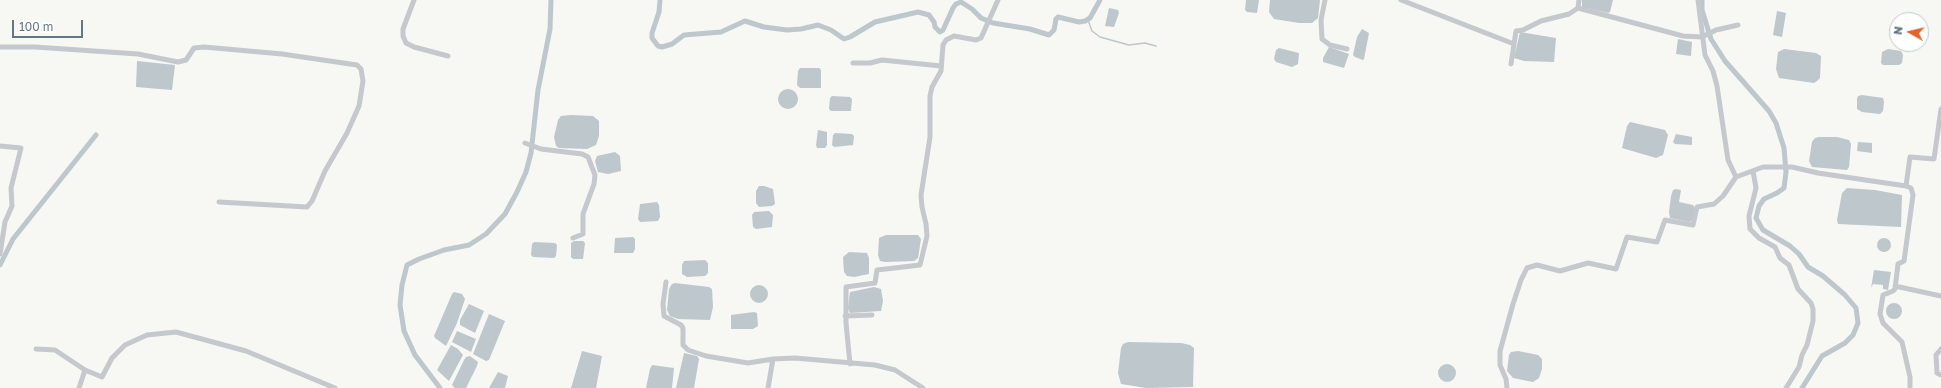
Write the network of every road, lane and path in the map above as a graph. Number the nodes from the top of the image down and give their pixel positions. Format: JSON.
{"nodes":[{"id":1,"x":414,"y":0,"type":"edge"},
{"id":2,"x":998,"y":0,"type":"edge"},
{"id":3,"x":1325,"y":0,"type":"edge"},
{"id":4,"x":1401,"y":0,"type":"edge"},
{"id":5,"x":1579,"y":0,"type":"edge"},
{"id":6,"x":1698,"y":0,"type":"edge"},
{"id":7,"x":1578,"y":8,"type":"junction"},
{"id":8,"x":1738,"y":25,"type":"dead end"},
{"id":9,"x":1704,"y":36,"type":"junction"},
{"id":10,"x":1514,"y":44,"type":"junction"},
{"id":11,"x":0,"y":47,"type":"edge"},
{"id":12,"x":1347,"y":49,"type":"dead end"},
{"id":13,"x":448,"y":56,"type":"dead end"},
{"id":14,"x":853,"y":62,"type":"dead end"},
{"id":15,"x":1511,"y":64,"type":"dead end"},
{"id":16,"x":941,"y":66,"type":"junction"},
{"id":17,"x":1941,"y":109,"type":"edge"},
{"id":18,"x":525,"y":143,"type":"dead end"},
{"id":19,"x":0,"y":146,"type":"edge"},
{"id":20,"x":1753,"y":171,"type":"junction"},
{"id":21,"x":1736,"y":177,"type":"junction"},
{"id":22,"x":1906,"y":186,"type":"junction"},
{"id":23,"x":218,"y":202,"type":"dead end"},
{"id":24,"x":573,"y":238,"type":"dead end"},
{"id":25,"x":0,"y":254,"type":"edge"},
{"id":26,"x":666,"y":282,"type":"dead end"},
{"id":27,"x":1895,"y":286,"type":"junction"},
{"id":28,"x":1941,"y":296,"type":"edge"},
{"id":29,"x":872,"y":315,"type":"dead end"},
{"id":30,"x":845,"y":316,"type":"junction"},
{"id":31,"x":36,"y":349,"type":"dead end"},
{"id":32,"x":1941,"y":349,"type":"edge"},
{"id":33,"x":772,"y":359,"type":"junction"},
{"id":34,"x":850,"y":364,"type":"junction"},
{"id":35,"x":84,"y":370,"type":"junction"},
{"id":36,"x":1941,"y":376,"type":"edge"},
{"id":37,"x":79,"y":388,"type":"edge"},
{"id":38,"x":335,"y":388,"type":"edge"},
{"id":39,"x":768,"y":388,"type":"edge"},
{"id":40,"x":923,"y":388,"type":"edge"},
{"id":41,"x":1507,"y":388,"type":"edge"},
{"id":42,"x":1786,"y":388,"type":"edge"},
{"id":43,"x":1910,"y":388,"type":"edge"}],
"edges":[{"from":1,"to":13,"type":"street"},
{"from":2,"to":16,"type":"street"},
{"from":3,"to":12,"type":"street"},
{"from":4,"to":10,"type":"street"},
{"from":5,"to":7,"type":"street"},
{"from":6,"to":9,"type":"street"},
{"from":7,"to":9,"type":"street"},
{"from":7,"to":10,"type":"street"},
{"from":8,"to":9,"type":"street"},
{"from":9,"to":21,"type":"street"},
{"from":10,"to":15,"type":"street"},
{"from":11,"to":23,"type":"street"},
{"from":14,"to":16,"type":"street"},
{"from":16,"to":30,"type":"street"},
{"from":17,"to":22,"type":"street"},
{"from":18,"to":24,"type":"street"},
{"from":19,"to":25,"type":"street"},
{"from":20,"to":21,"type":"street"},
{"from":20,"to":22,"type":"street"},
{"from":20,"to":42,"type":"street"},
{"from":21,"to":41,"type":"street"},
{"from":22,"to":27,"type":"street"},
{"from":26,"to":33,"type":"street"},
{"from":27,"to":28,"type":"street"},
{"from":27,"to":43,"type":"street"},
{"from":29,"to":30,"type":"street"},
{"from":30,"to":34,"type":"street"},
{"from":31,"to":35,"type":"street"},
{"from":32,"to":36,"type":"street"},
{"from":33,"to":34,"type":"street"},
{"from":33,"to":39,"type":"street"},
{"from":34,"to":40,"type":"street"},
{"from":35,"to":37,"type":"street"},
{"from":35,"to":38,"type":"street"}]}
